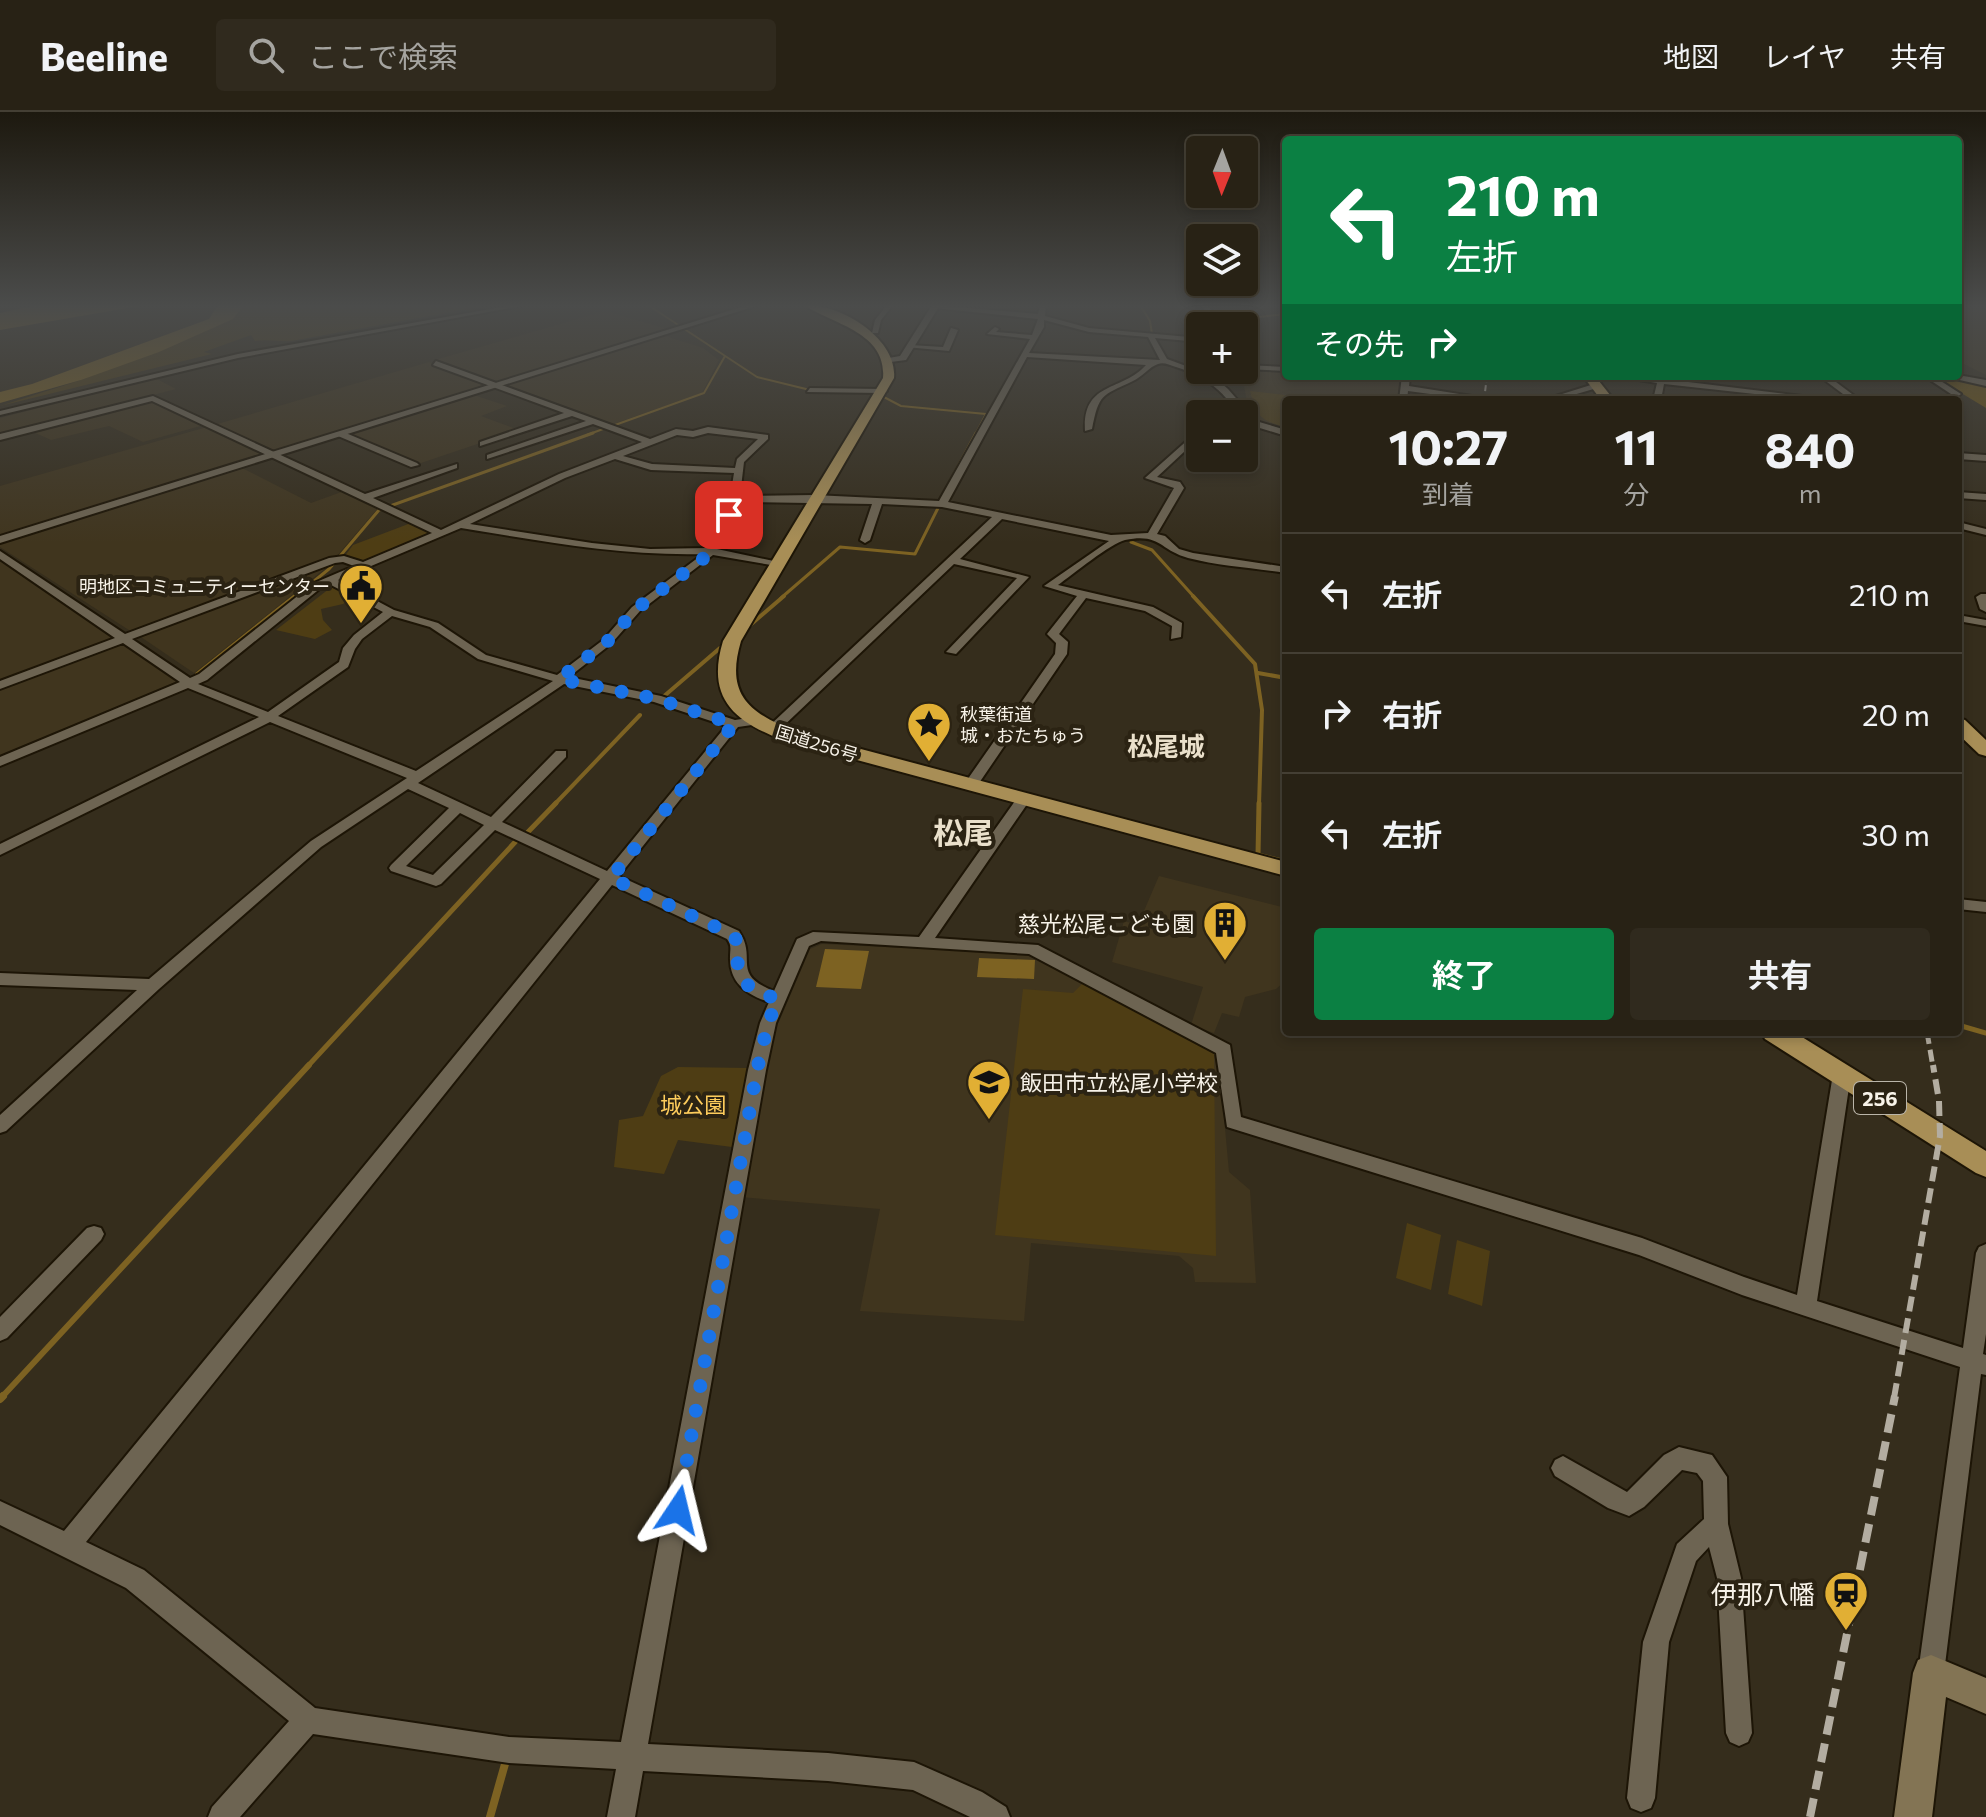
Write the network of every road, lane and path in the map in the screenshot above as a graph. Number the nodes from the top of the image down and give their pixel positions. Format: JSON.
{"nodes":[{"id":1,"x":119,"y":385,"type":"edge"},
{"id":2,"x":495,"y":385,"type":"joint"},
{"id":3,"x":882,"y":385,"type":"edge"},
{"id":4,"x":1008,"y":385,"type":"edge"},
{"id":5,"x":1116,"y":385,"type":"edge"},
{"id":6,"x":1405,"y":385,"type":"edge"},
{"id":7,"x":1586,"y":385,"type":"edge"},
{"id":8,"x":1693,"y":385,"type":"edge"},
{"id":9,"x":1405,"y":388,"type":"junction"},
{"id":10,"x":810,"y":390,"type":"dead end"},
{"id":11,"x":877,"y":393,"type":"junction"},
{"id":12,"x":1404,"y":396,"type":"edge"},
{"id":13,"x":1464,"y":396,"type":"edge"},
{"id":14,"x":1557,"y":396,"type":"edge"},
{"id":15,"x":1794,"y":396,"type":"edge"},
{"id":16,"x":0,"y":413,"type":"edge"},
{"id":17,"x":572,"y":413,"type":"junction"},
{"id":18,"x":594,"y":421,"type":"junction"},
{"id":19,"x":1258,"y":422,"type":"edge"},
{"id":20,"x":1088,"y":429,"type":"dead end"},
{"id":21,"x":1282,"y":431,"type":"edge"},
{"id":22,"x":341,"y":434,"type":"junction"},
{"id":23,"x":0,"y":437,"type":"edge"},
{"id":24,"x":650,"y":442,"type":"junction"},
{"id":25,"x":483,"y":444,"type":"dead end"},
{"id":26,"x":1186,"y":445,"type":"edge"},
{"id":27,"x":274,"y":455,"type":"junction"},
{"id":28,"x":612,"y":455,"type":"junction"},
{"id":29,"x":1962,"y":456,"type":"edge"},
{"id":30,"x":490,"y":457,"type":"dead end"},
{"id":31,"x":1986,"y":458,"type":"edge"},
{"id":32,"x":414,"y":465,"type":"dead end"},
{"id":33,"x":454,"y":466,"type":"dead end"},
{"id":34,"x":739,"y":471,"type":"junction"},
{"id":35,"x":1962,"y":495,"type":"edge"},
{"id":36,"x":1986,"y":497,"type":"edge"},
{"id":37,"x":363,"y":498,"type":"junction"},
{"id":38,"x":735,"y":499,"type":"junction"},
{"id":39,"x":819,"y":499,"type":"junction"},
{"id":40,"x":878,"y":501,"type":"junction"},
{"id":41,"x":942,"y":504,"type":"junction"},
{"id":42,"x":998,"y":517,"type":"junction"},
{"id":43,"x":460,"y":525,"type":"junction"},
{"id":44,"x":1962,"y":526,"type":"edge"},
{"id":45,"x":1986,"y":532,"type":"edge"},
{"id":46,"x":440,"y":533,"type":"junction"},
{"id":47,"x":1151,"y":536,"type":"junction"},
{"id":48,"x":1119,"y":538,"type":"junction"},
{"id":49,"x":0,"y":540,"type":"edge"},
{"id":50,"x":865,"y":540,"type":"dead end"},
{"id":51,"x":710,"y":551,"type":"junction"},
{"id":52,"x":0,"y":554,"type":"edge"},
{"id":53,"x":951,"y":560,"type":"junction"},
{"id":54,"x":361,"y":565,"type":"junction"},
{"id":55,"x":779,"y":565,"type":"junction"},
{"id":56,"x":1282,"y":569,"type":"edge"},
{"id":57,"x":1024,"y":577,"type":"junction"},
{"id":58,"x":328,"y":579,"type":"junction"},
{"id":59,"x":1049,"y":586,"type":"junction"},
{"id":60,"x":1082,"y":596,"type":"junction"},
{"id":61,"x":1986,"y":597,"type":"edge"},
{"id":62,"x":1986,"y":609,"type":"edge"},
{"id":63,"x":390,"y":612,"type":"junction"},
{"id":64,"x":1962,"y":619,"type":"edge"},
{"id":65,"x":1986,"y":623,"type":"edge"},
{"id":66,"x":1175,"y":637,"type":"dead end"},
{"id":67,"x":125,"y":638,"type":"junction"},
{"id":68,"x":952,"y":652,"type":"dead end"},
{"id":69,"x":561,"y":680,"type":"junction"},
{"id":70,"x":191,"y":683,"type":"junction"},
{"id":71,"x":0,"y":685,"type":"edge"},
{"id":72,"x":268,"y":718,"type":"junction"},
{"id":73,"x":754,"y":725,"type":"junction"},
{"id":74,"x":561,"y":754,"type":"dead end"},
{"id":75,"x":0,"y":762,"type":"edge"},
{"id":76,"x":414,"y":778,"type":"junction"},
{"id":77,"x":972,"y":783,"type":"junction"},
{"id":78,"x":1025,"y":797,"type":"junction"},
{"id":79,"x":459,"y":806,"type":"junction"},
{"id":80,"x":494,"y":823,"type":"junction"},
{"id":81,"x":0,"y":850,"type":"edge"},
{"id":82,"x":1282,"y":868,"type":"edge"},
{"id":83,"x":611,"y":878,"type":"junction"},
{"id":84,"x":1962,"y":904,"type":"edge"},
{"id":85,"x":1986,"y":907,"type":"edge"},
{"id":86,"x":924,"y":942,"type":"junction"},
{"id":87,"x":0,"y":979,"type":"edge"},
{"id":88,"x":153,"y":985,"type":"junction"},
{"id":89,"x":778,"y":999,"type":"junction"},
{"id":90,"x":1780,"y":1036,"type":"edge"},
{"id":91,"x":1842,"y":1074,"type":"junction"},
{"id":92,"x":0,"y":1126,"type":"edge"},
{"id":93,"x":1986,"y":1165,"type":"edge"},
{"id":94,"x":94,"y":1234,"type":"dead end"},
{"id":95,"x":1986,"y":1253,"type":"edge"},
{"id":96,"x":1806,"y":1306,"type":"junction"},
{"id":97,"x":0,"y":1331,"type":"edge"},
{"id":98,"x":1979,"y":1363,"type":"edge"},
{"id":99,"x":1563,"y":1468,"type":"dead end"},
{"id":100,"x":0,"y":1513,"type":"edge"},
{"id":101,"x":1716,"y":1524,"type":"junction"},
{"id":102,"x":68,"y":1545,"type":"junction"},
{"id":103,"x":1931,"y":1673,"type":"junction"},
{"id":104,"x":1986,"y":1696,"type":"edge"},
{"id":105,"x":308,"y":1719,"type":"junction"},
{"id":106,"x":1739,"y":1733,"type":"dead end"},
{"id":107,"x":633,"y":1756,"type":"junction"},
{"id":108,"x":1641,"y":1798,"type":"dead end"},
{"id":109,"x":222,"y":1817,"type":"edge"},
{"id":110,"x":621,"y":1817,"type":"edge"},
{"id":111,"x":996,"y":1817,"type":"edge"},
{"id":112,"x":1913,"y":1817,"type":"edge"}],
"edges":[{"from":1,"to":16,"type":"street"},
{"from":2,"to":17,"type":"street"},
{"from":2,"to":22,"type":"street"},
{"from":3,"to":11,"type":"highway","name":"国道256号"},
{"from":4,"to":41,"type":"street"},
{"from":5,"to":20,"type":"street"},
{"from":6,"to":9,"type":"street"},
{"from":7,"to":14,"type":"street"},
{"from":8,"to":15,"type":"street"},
{"from":9,"to":12,"type":"street"},
{"from":9,"to":13,"type":"street"},
{"from":10,"to":11,"type":"street"},
{"from":11,"to":39,"type":"highway","name":"国道256号"},
{"from":17,"to":18,"type":"street"},
{"from":17,"to":25,"type":"street"},
{"from":18,"to":24,"type":"street"},
{"from":18,"to":30,"type":"street"},
{"from":19,"to":21,"type":"street"},
{"from":22,"to":27,"type":"street"},
{"from":22,"to":32,"type":"street"},
{"from":23,"to":27,"type":"street"},
{"from":24,"to":28,"type":"street"},
{"from":24,"to":34,"type":"street"},
{"from":26,"to":47,"type":"street"},
{"from":27,"to":37,"type":"street"},
{"from":27,"to":49,"type":"street"},
{"from":28,"to":34,"type":"street"},
{"from":28,"to":43,"type":"street"},
{"from":29,"to":31,"type":"street"},
{"from":33,"to":37,"type":"street"},
{"from":34,"to":38,"type":"street"},
{"from":35,"to":36,"type":"street"},
{"from":37,"to":46,"type":"street"},
{"from":38,"to":39,"type":"street"},
{"from":38,"to":51,"type":"street"},
{"from":39,"to":40,"type":"street"},
{"from":39,"to":55,"type":"highway","name":"国道256号"},
{"from":40,"to":41,"type":"street"},
{"from":40,"to":50,"type":"street"},
{"from":41,"to":42,"type":"street"},
{"from":42,"to":48,"type":"street"},
{"from":42,"to":53,"type":"street"},
{"from":43,"to":46,"type":"street"},
{"from":43,"to":51,"type":"street"},
{"from":44,"to":45,"type":"street"},
{"from":46,"to":54,"type":"street"},
{"from":47,"to":48,"type":"street"},
{"from":47,"to":56,"type":"street"},
{"from":48,"to":59,"type":"street"},
{"from":51,"to":55,"type":"street"},
{"from":51,"to":69,"type":"street"},
{"from":52,"to":67,"type":"street"},
{"from":53,"to":57,"type":"street"},
{"from":53,"to":73,"type":"street"},
{"from":54,"to":58,"type":"street"},
{"from":54,"to":67,"type":"street"},
{"from":55,"to":73,"type":"highway","name":"国道256号"},
{"from":57,"to":59,"type":"street"},
{"from":57,"to":68,"type":"street"},
{"from":58,"to":63,"type":"street"},
{"from":58,"to":70,"type":"street"},
{"from":59,"to":60,"type":"street"},
{"from":60,"to":66,"type":"street"},
{"from":60,"to":77,"type":"street"},
{"from":61,"to":62,"type":"street"},
{"from":63,"to":69,"type":"street"},
{"from":63,"to":72,"type":"street"},
{"from":64,"to":65,"type":"street"},
{"from":67,"to":70,"type":"street"},
{"from":67,"to":71,"type":"street"},
{"from":69,"to":73,"type":"street"},
{"from":69,"to":76,"type":"street"},
{"from":70,"to":72,"type":"street"},
{"from":70,"to":75,"type":"street"},
{"from":72,"to":76,"type":"street"},
{"from":72,"to":81,"type":"street"},
{"from":73,"to":77,"type":"highway","name":"国道256号"},
{"from":73,"to":83,"type":"street"},
{"from":74,"to":80,"type":"street"},
{"from":76,"to":79,"type":"street"},
{"from":76,"to":88,"type":"street"},
{"from":77,"to":78,"type":"highway","name":"国道256号"},
{"from":78,"to":82,"type":"highway","name":"国道256号"},
{"from":78,"to":86,"type":"street"},
{"from":79,"to":80,"type":"street"},
{"from":79,"to":80,"type":"street"},
{"from":80,"to":83,"type":"street"},
{"from":83,"to":89,"type":"street"},
{"from":83,"to":102,"type":"street"},
{"from":84,"to":85,"type":"street"},
{"from":86,"to":89,"type":"street"},
{"from":86,"to":96,"type":"street"},
{"from":87,"to":88,"type":"street"},
{"from":88,"to":92,"type":"street"},
{"from":89,"to":107,"type":"street"},
{"from":90,"to":91,"type":"highway","number":"256"},
{"from":91,"to":93,"type":"highway","number":"256"},
{"from":91,"to":96,"type":"street"},
{"from":94,"to":97,"type":"street"},
{"from":95,"to":98,"type":"street"},
{"from":96,"to":98,"type":"street"},
{"from":98,"to":103,"type":"street"},
{"from":99,"to":101,"type":"street"},
{"from":100,"to":102,"type":"street"},
{"from":101,"to":106,"type":"street"},
{"from":101,"to":108,"type":"street"},
{"from":102,"to":105,"type":"street"},
{"from":103,"to":104,"type":"main road"},
{"from":103,"to":112,"type":"main road"},
{"from":105,"to":107,"type":"street"},
{"from":105,"to":109,"type":"street"},
{"from":107,"to":110,"type":"street"},
{"from":107,"to":111,"type":"street"}]}
